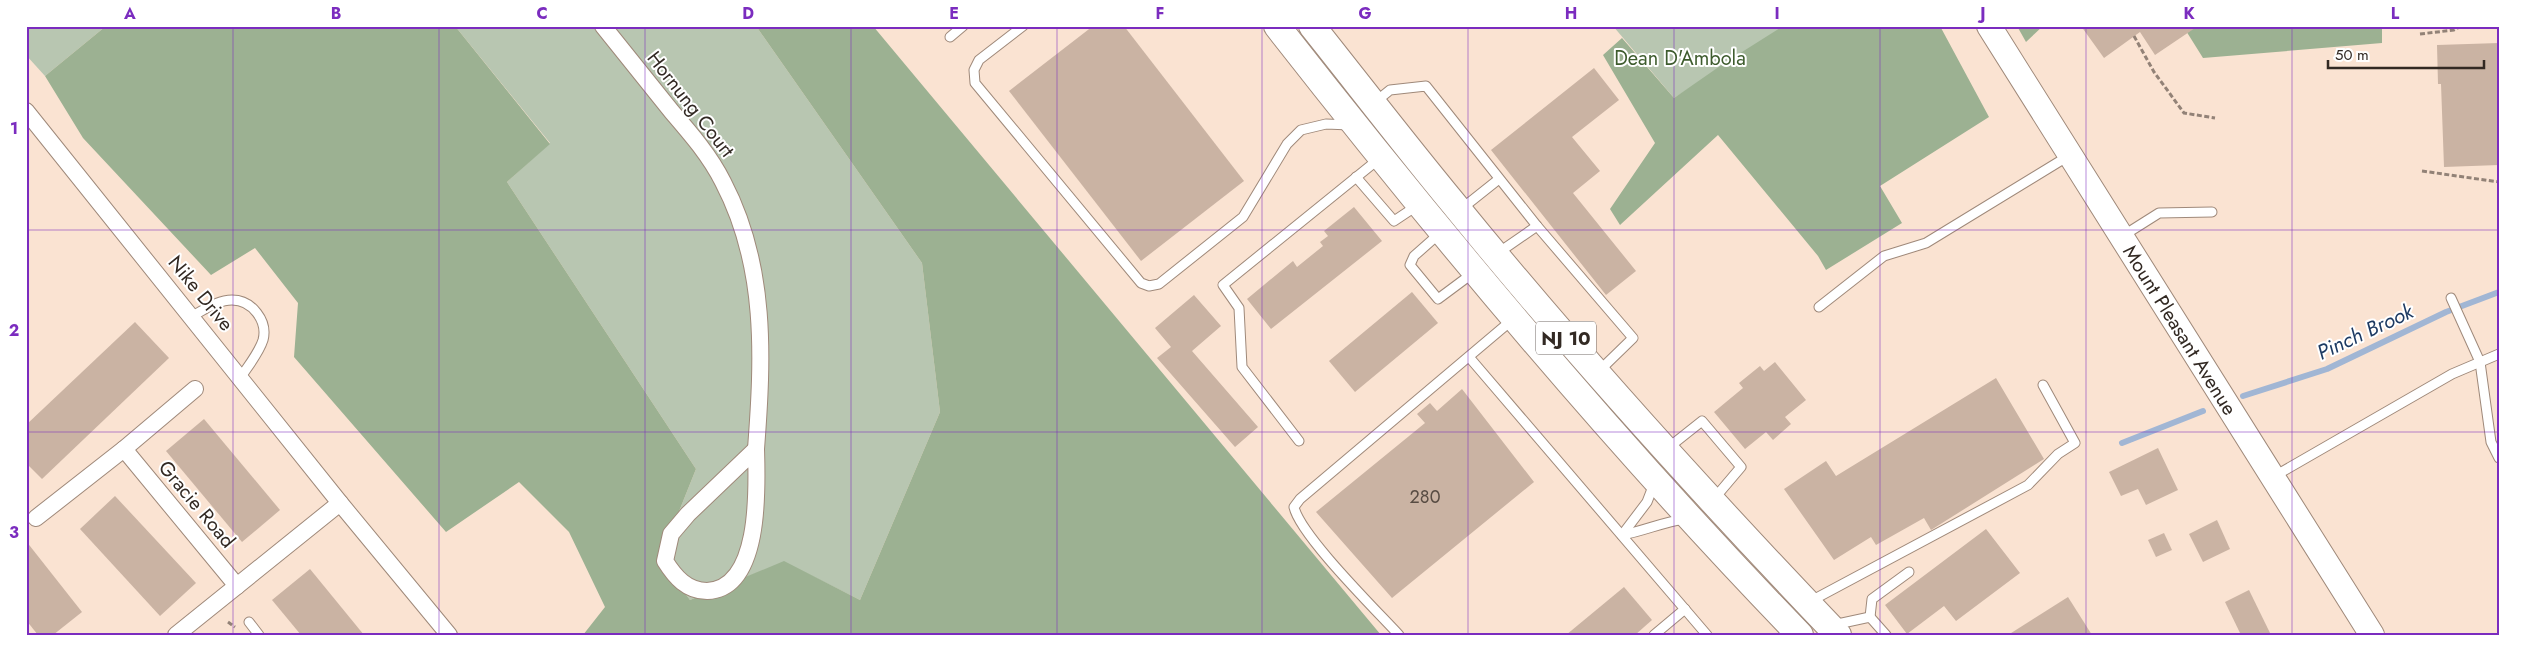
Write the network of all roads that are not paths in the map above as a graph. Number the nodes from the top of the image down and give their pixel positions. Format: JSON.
{"nodes":[{"id":1,"x":603,"y":26,"type":"edge"},
{"id":2,"x":963,"y":26,"type":"edge"},
{"id":3,"x":1023,"y":26,"type":"edge"},
{"id":4,"x":1277,"y":26,"type":"edge"},
{"id":5,"x":1312,"y":26,"type":"edge"},
{"id":6,"x":1989,"y":26,"type":"edge"},
{"id":7,"x":950,"y":37,"type":"dead end"},
{"id":8,"x":1373,"y":104,"type":"junction"},
{"id":9,"x":26,"y":111,"type":"edge"},
{"id":10,"x":1354,"y":125,"type":"junction"},
{"id":11,"x":2070,"y":155,"type":"junction"},
{"id":12,"x":1380,"y":157,"type":"junction"},
{"id":13,"x":1356,"y":177,"type":"junction"},
{"id":14,"x":1499,"y":179,"type":"junction"},
{"id":15,"x":1419,"y":204,"type":"junction"},
{"id":16,"x":1459,"y":211,"type":"junction"},
{"id":17,"x":2212,"y":212,"type":"dead end"},
{"id":18,"x":1537,"y":226,"type":"junction"},
{"id":19,"x":1442,"y":231,"type":"junction"},
{"id":20,"x":2121,"y":237,"type":"junction"},
{"id":21,"x":1496,"y":255,"type":"junction"},
{"id":22,"x":1475,"y":272,"type":"junction"},
{"id":23,"x":2451,"y":298,"type":"dead end"},
{"id":24,"x":1819,"y":307,"type":"dead end"},
{"id":25,"x":192,"y":316,"type":"junction"},
{"id":26,"x":1514,"y":318,"type":"junction"},
{"id":27,"x":2499,"y":354,"type":"edge"},
{"id":28,"x":1469,"y":357,"type":"junction"},
{"id":29,"x":2480,"y":362,"type":"junction"},
{"id":30,"x":1598,"y":372,"type":"junction"},
{"id":31,"x":241,"y":377,"type":"junction"},
{"id":32,"x":2043,"y":385,"type":"dead end"},
{"id":33,"x":195,"y":389,"type":"dead end"},
{"id":34,"x":1299,"y":441,"type":"dead end"},
{"id":35,"x":124,"y":449,"type":"junction"},
{"id":36,"x":756,"y":449,"type":"junction"},
{"id":37,"x":1667,"y":449,"type":"junction"},
{"id":38,"x":2499,"y":458,"type":"edge"},
{"id":39,"x":2273,"y":477,"type":"junction"},
{"id":40,"x":1656,"y":479,"type":"junction"},
{"id":41,"x":1713,"y":500,"type":"junction"},
{"id":42,"x":340,"y":504,"type":"junction"},
{"id":43,"x":36,"y":518,"type":"dead end"},
{"id":44,"x":1691,"y":518,"type":"junction"},
{"id":45,"x":1622,"y":535,"type":"junction"},
{"id":46,"x":1909,"y":572,"type":"dead end"},
{"id":47,"x":238,"y":586,"type":"junction"},
{"id":48,"x":1807,"y":603,"type":"junction"},
{"id":49,"x":1685,"y":609,"type":"junction"},
{"id":50,"x":1870,"y":617,"type":"junction"},
{"id":51,"x":249,"y":622,"type":"dead end"},
{"id":52,"x":1834,"y":630,"type":"edge"},
{"id":53,"x":176,"y":635,"type":"edge"},
{"id":54,"x":260,"y":635,"type":"edge"},
{"id":55,"x":449,"y":635,"type":"edge"},
{"id":56,"x":1399,"y":635,"type":"edge"},
{"id":57,"x":1654,"y":635,"type":"edge"},
{"id":58,"x":1707,"y":635,"type":"edge"},
{"id":59,"x":1800,"y":635,"type":"edge"},
{"id":60,"x":1886,"y":635,"type":"edge"},
{"id":61,"x":2372,"y":635,"type":"edge"}],
"edges":[{"from":1,"to":36,"type":"street","name":"Hornung Court"},
{"from":2,"to":7,"type":"lane"},
{"from":3,"to":10,"type":"lane"},
{"from":4,"to":10,"type":"main road","number":"NJ 10"},
{"from":5,"to":8,"type":"main road","number":"NJ 10"},
{"from":6,"to":11,"type":"street","name":"Mount Pleasant Avenue"},
{"from":8,"to":14,"type":"lane"},
{"from":8,"to":16,"type":"main road","number":"NJ 10"},
{"from":9,"to":25,"type":"street","name":"Nike Drive"},
{"from":10,"to":12,"type":"main road","number":"NJ 10"},
{"from":11,"to":20,"type":"street","name":"Mount Pleasant Avenue"},
{"from":11,"to":24,"type":"lane"},
{"from":12,"to":13,"type":"lane"},
{"from":12,"to":15,"type":"main road","number":"NJ 10"},
{"from":13,"to":15,"type":"lane"},
{"from":13,"to":34,"type":"lane"},
{"from":14,"to":16,"type":"lane"},
{"from":14,"to":18,"type":"lane"},
{"from":15,"to":19,"type":"main road","number":"NJ 10"},
{"from":16,"to":21,"type":"main road","number":"NJ 10"},
{"from":17,"to":20,"type":"lane"},
{"from":18,"to":21,"type":"lane"},
{"from":18,"to":30,"type":"lane"},
{"from":19,"to":22,"type":"main road","number":"NJ 10"},
{"from":19,"to":22,"type":"lane"},
{"from":20,"to":39,"type":"street","name":"Mount Pleasant Avenue"},
{"from":21,"to":30,"type":"main road","number":"NJ 10"},
{"from":22,"to":26,"type":"main road","number":"NJ 10"},
{"from":23,"to":29,"type":"lane"},
{"from":25,"to":31,"type":"street","name":"Nike Drive"},
{"from":25,"to":31,"type":"lane"},
{"from":26,"to":28,"type":"lane"},
{"from":26,"to":40,"type":"main road","number":"NJ 10"},
{"from":27,"to":29,"type":"lane"},
{"from":28,"to":45,"type":"lane"},
{"from":28,"to":56,"type":"lane"},
{"from":29,"to":38,"type":"lane"},
{"from":29,"to":39,"type":"lane"},
{"from":30,"to":37,"type":"main road","number":"NJ 10"},
{"from":31,"to":42,"type":"street","name":"Nike Drive"},
{"from":32,"to":48,"type":"lane"},
{"from":33,"to":35,"type":"street"},
{"from":35,"to":43,"type":"street"},
{"from":35,"to":47,"type":"street","name":"Gracie Road"},
{"from":36,"to":36,"type":"street","name":"Hornung Court"},
{"from":37,"to":41,"type":"main road","number":"NJ 10"},
{"from":37,"to":41,"type":"lane"},
{"from":39,"to":61,"type":"street","name":"Mount Pleasant Avenue"},
{"from":40,"to":44,"type":"main road","number":"NJ 10"},
{"from":40,"to":45,"type":"lane"},
{"from":41,"to":48,"type":"main road","number":"NJ 10"},
{"from":42,"to":47,"type":"street"},
{"from":42,"to":55,"type":"street","name":"Nike Drive"},
{"from":44,"to":45,"type":"lane"},
{"from":44,"to":59,"type":"main road","number":"NJ 10"},
{"from":45,"to":49,"type":"lane"},
{"from":46,"to":50,"type":"lane"},
{"from":47,"to":53,"type":"street"},
{"from":48,"to":52,"type":"main road","number":"NJ 10"},
{"from":49,"to":57,"type":"lane"},
{"from":49,"to":58,"type":"lane"},
{"from":50,"to":52,"type":"lane"},
{"from":50,"to":60,"type":"lane"},
{"from":51,"to":54,"type":"lane"}]}
